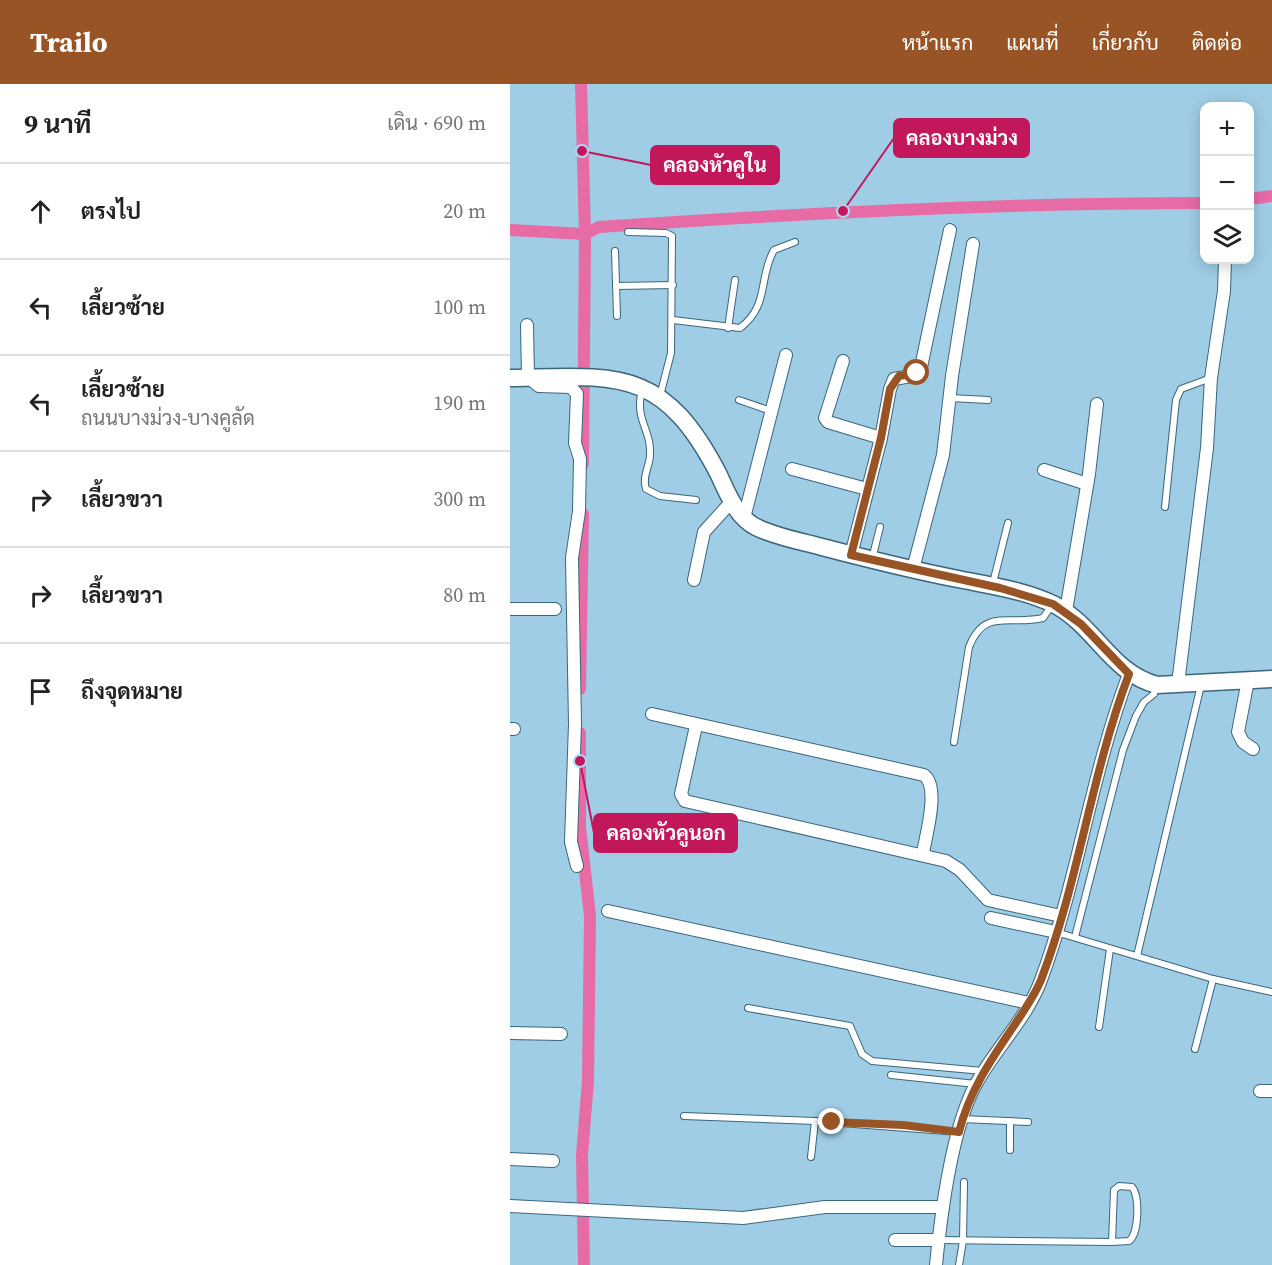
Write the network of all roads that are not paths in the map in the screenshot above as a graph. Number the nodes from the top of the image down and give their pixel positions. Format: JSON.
{"nodes":[{"id":1,"x":950,"y":230,"type":"dead end"},
{"id":2,"x":628,"y":232,"type":"dead end"},
{"id":3,"x":795,"y":242,"type":"dead end"},
{"id":4,"x":973,"y":244,"type":"dead end"},
{"id":5,"x":615,"y":251,"type":"dead end"},
{"id":6,"x":1225,"y":264,"type":"edge"},
{"id":7,"x":735,"y":280,"type":"dead end"},
{"id":8,"x":616,"y":285,"type":"junction"},
{"id":9,"x":673,"y":285,"type":"junction"},
{"id":10,"x":617,"y":316,"type":"dead end"},
{"id":11,"x":673,"y":320,"type":"junction"},
{"id":12,"x":527,"y":325,"type":"dead end"},
{"id":13,"x":728,"y":328,"type":"junction"},
{"id":14,"x":786,"y":355,"type":"dead end"},
{"id":15,"x":843,"y":361,"type":"dead end"},
{"id":16,"x":528,"y":377,"type":"junction"},
{"id":17,"x":510,"y":378,"type":"edge"},
{"id":18,"x":1211,"y":378,"type":"junction"},
{"id":19,"x":642,"y":387,"type":"junction"},
{"id":20,"x":660,"y":398,"type":"junction"},
{"id":21,"x":950,"y":398,"type":"junction"},
{"id":22,"x":739,"y":400,"type":"dead end"},
{"id":23,"x":988,"y":400,"type":"dead end"},
{"id":24,"x":1097,"y":404,"type":"dead end"},
{"id":25,"x":771,"y":411,"type":"junction"},
{"id":26,"x":881,"y":438,"type":"junction"},
{"id":27,"x":792,"y":469,"type":"dead end"},
{"id":28,"x":1044,"y":470,"type":"dead end"},
{"id":29,"x":1087,"y":484,"type":"junction"},
{"id":30,"x":867,"y":489,"type":"junction"},
{"id":31,"x":696,"y":500,"type":"dead end"},
{"id":32,"x":732,"y":501,"type":"junction"},
{"id":33,"x":1165,"y":507,"type":"dead end"},
{"id":34,"x":744,"y":518,"type":"junction"},
{"id":35,"x":1008,"y":523,"type":"dead end"},
{"id":36,"x":880,"y":527,"type":"dead end"},
{"id":37,"x":851,"y":555,"type":"junction"},
{"id":38,"x":872,"y":559,"type":"junction"},
{"id":39,"x":913,"y":569,"type":"junction"},
{"id":40,"x":694,"y":580,"type":"dead end"},
{"id":41,"x":993,"y":586,"type":"junction"},
{"id":42,"x":1059,"y":608,"type":"junction"},
{"id":43,"x":510,"y":609,"type":"edge"},
{"id":44,"x":555,"y":609,"type":"dead end"},
{"id":45,"x":1129,"y":674,"type":"junction"},
{"id":46,"x":1272,"y":679,"type":"edge"},
{"id":47,"x":1248,"y":680,"type":"junction"},
{"id":48,"x":1201,"y":682,"type":"junction"},
{"id":49,"x":1178,"y":684,"type":"junction"},
{"id":50,"x":1157,"y":685,"type":"junction"},
{"id":51,"x":651,"y":714,"type":"dead end"},
{"id":52,"x":696,"y":726,"type":"junction"},
{"id":53,"x":954,"y":742,"type":"dead end"},
{"id":54,"x":1253,"y":749,"type":"dead end"},
{"id":55,"x":923,"y":854,"type":"junction"},
{"id":56,"x":577,"y":866,"type":"dead end"},
{"id":57,"x":609,"y":911,"type":"dead end"},
{"id":58,"x":1061,"y":916,"type":"junction"},
{"id":59,"x":991,"y":918,"type":"dead end"},
{"id":60,"x":1056,"y":932,"type":"junction"},
{"id":61,"x":1075,"y":937,"type":"junction"},
{"id":62,"x":1110,"y":949,"type":"junction"},
{"id":63,"x":1137,"y":956,"type":"junction"},
{"id":64,"x":1213,"y":979,"type":"junction"},
{"id":65,"x":1272,"y":992,"type":"edge"},
{"id":66,"x":1029,"y":1003,"type":"junction"},
{"id":67,"x":748,"y":1008,"type":"dead end"},
{"id":68,"x":1099,"y":1027,"type":"dead end"},
{"id":69,"x":510,"y":1033,"type":"edge"},
{"id":70,"x":561,"y":1034,"type":"dead end"},
{"id":71,"x":1195,"y":1049,"type":"dead end"},
{"id":72,"x":984,"y":1071,"type":"junction"},
{"id":73,"x":891,"y":1075,"type":"dead end"},
{"id":74,"x":976,"y":1084,"type":"junction"},
{"id":75,"x":684,"y":1116,"type":"dead end"},
{"id":76,"x":962,"y":1119,"type":"junction"},
{"id":77,"x":815,"y":1121,"type":"junction"},
{"id":78,"x":1010,"y":1121,"type":"junction"},
{"id":79,"x":1028,"y":1122,"type":"dead end"},
{"id":80,"x":959,"y":1132,"type":"junction"},
{"id":81,"x":1010,"y":1150,"type":"dead end"},
{"id":82,"x":811,"y":1157,"type":"dead end"},
{"id":83,"x":510,"y":1159,"type":"edge"},
{"id":84,"x":553,"y":1161,"type":"dead end"},
{"id":85,"x":964,"y":1182,"type":"dead end"},
{"id":86,"x":510,"y":1206,"type":"edge"},
{"id":87,"x":943,"y":1207,"type":"junction"},
{"id":88,"x":895,"y":1240,"type":"dead end"},
{"id":89,"x":939,"y":1240,"type":"junction"},
{"id":90,"x":963,"y":1241,"type":"junction"},
{"id":91,"x":1112,"y":1242,"type":"junction"},
{"id":92,"x":936,"y":1265,"type":"edge"},
{"id":93,"x":959,"y":1265,"type":"edge"}],
"edges":[{"from":1,"to":26,"type":"street"},
{"from":2,"to":9,"type":"lane"},
{"from":3,"to":13,"type":"lane"},
{"from":4,"to":21,"type":"street"},
{"from":5,"to":8,"type":"lane"},
{"from":6,"to":18,"type":"street"},
{"from":7,"to":13,"type":"lane"},
{"from":8,"to":9,"type":"lane"},
{"from":8,"to":10,"type":"lane"},
{"from":9,"to":11,"type":"lane"},
{"from":11,"to":13,"type":"lane"},
{"from":11,"to":20,"type":"lane"},
{"from":12,"to":16,"type":"street"},
{"from":14,"to":25,"type":"street"},
{"from":15,"to":26,"type":"street"},
{"from":16,"to":17,"type":"street"},
{"from":16,"to":19,"type":"street"},
{"from":16,"to":56,"type":"street"},
{"from":18,"to":33,"type":"lane"},
{"from":18,"to":49,"type":"street"},
{"from":19,"to":20,"type":"street"},
{"from":19,"to":31,"type":"lane"},
{"from":20,"to":32,"type":"street"},
{"from":21,"to":23,"type":"lane"},
{"from":21,"to":39,"type":"street"},
{"from":22,"to":25,"type":"lane"},
{"from":24,"to":29,"type":"street"},
{"from":25,"to":34,"type":"street"},
{"from":26,"to":30,"type":"street"},
{"from":27,"to":30,"type":"street"},
{"from":28,"to":29,"type":"street"},
{"from":29,"to":42,"type":"street"},
{"from":30,"to":37,"type":"street"},
{"from":32,"to":34,"type":"street"},
{"from":32,"to":40,"type":"street"},
{"from":34,"to":37,"type":"street"},
{"from":35,"to":41,"type":"lane"},
{"from":36,"to":38,"type":"lane"},
{"from":37,"to":38,"type":"street"},
{"from":38,"to":39,"type":"street"},
{"from":39,"to":41,"type":"street"},
{"from":41,"to":42,"type":"street"},
{"from":42,"to":45,"type":"street"},
{"from":42,"to":53,"type":"lane"},
{"from":43,"to":44,"type":"street"},
{"from":45,"to":50,"type":"street"},
{"from":45,"to":58,"type":"street"},
{"from":46,"to":47,"type":"street"},
{"from":47,"to":48,"type":"street"},
{"from":47,"to":54,"type":"street"},
{"from":48,"to":49,"type":"street"},
{"from":48,"to":63,"type":"lane"},
{"from":49,"to":50,"type":"street"},
{"from":50,"to":61,"type":"lane"},
{"from":51,"to":52,"type":"street"},
{"from":52,"to":55,"type":"street"},
{"from":52,"to":55,"type":"street"},
{"from":55,"to":58,"type":"street"},
{"from":57,"to":66,"type":"street"},
{"from":58,"to":60,"type":"street"},
{"from":59,"to":60,"type":"street"},
{"from":60,"to":61,"type":"lane"},
{"from":60,"to":66,"type":"street"},
{"from":61,"to":62,"type":"lane"},
{"from":62,"to":63,"type":"lane"},
{"from":62,"to":68,"type":"lane"},
{"from":63,"to":64,"type":"lane"},
{"from":64,"to":65,"type":"lane"},
{"from":64,"to":71,"type":"lane"},
{"from":66,"to":72,"type":"street"},
{"from":67,"to":72,"type":"lane"},
{"from":69,"to":70,"type":"street"},
{"from":72,"to":74,"type":"street"},
{"from":73,"to":74,"type":"lane"},
{"from":74,"to":76,"type":"street"},
{"from":75,"to":77,"type":"lane"},
{"from":76,"to":78,"type":"lane"},
{"from":76,"to":80,"type":"street"},
{"from":77,"to":80,"type":"lane"},
{"from":77,"to":82,"type":"lane"},
{"from":78,"to":79,"type":"lane"},
{"from":78,"to":81,"type":"lane"},
{"from":80,"to":87,"type":"street"},
{"from":83,"to":84,"type":"street"},
{"from":85,"to":90,"type":"lane"},
{"from":86,"to":87,"type":"street"},
{"from":87,"to":89,"type":"street"},
{"from":88,"to":89,"type":"street"},
{"from":89,"to":90,"type":"lane"},
{"from":89,"to":92,"type":"street"},
{"from":90,"to":91,"type":"lane"},
{"from":90,"to":93,"type":"lane"},
{"from":91,"to":91,"type":"lane"}]}
